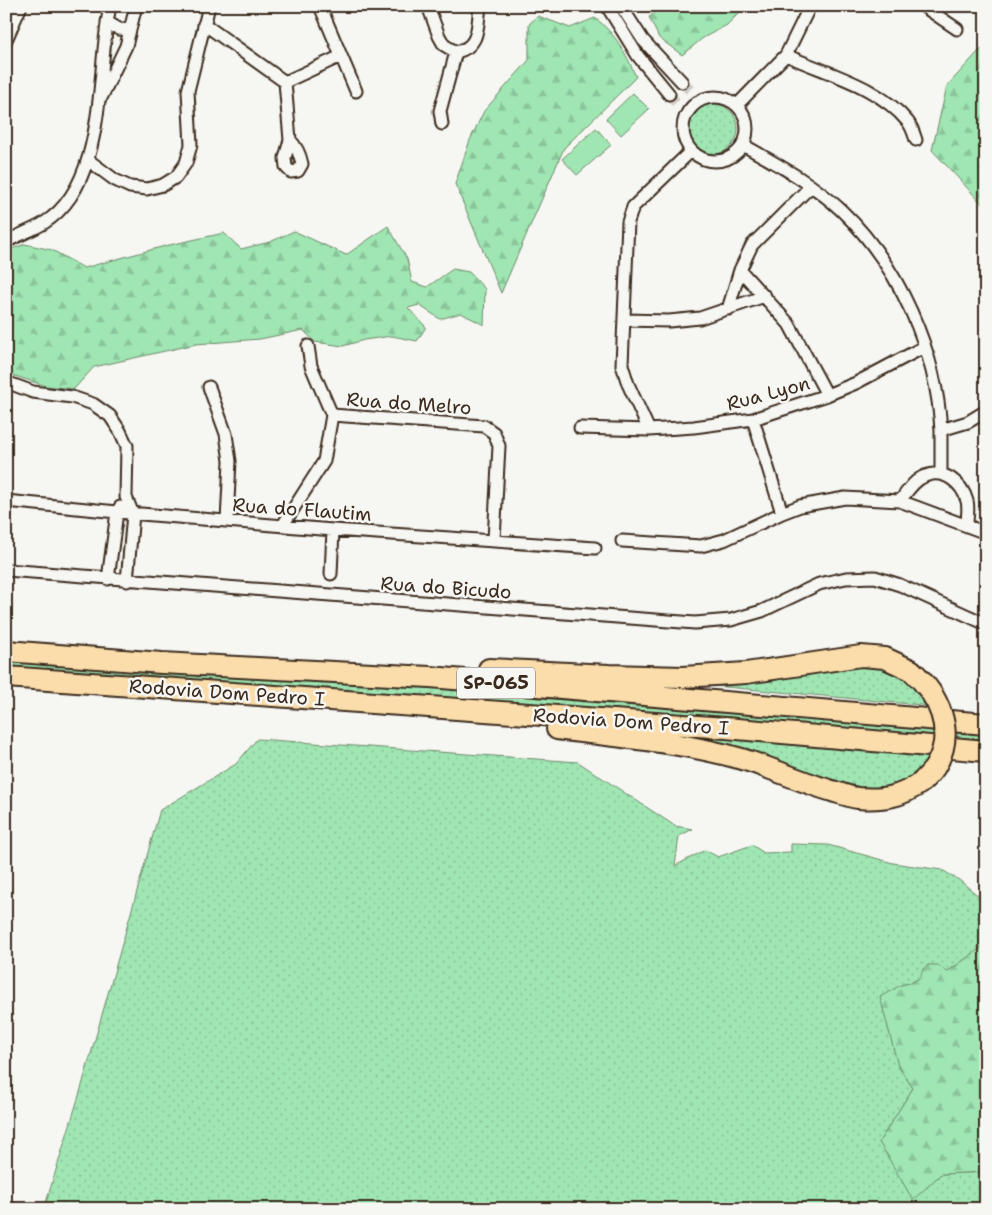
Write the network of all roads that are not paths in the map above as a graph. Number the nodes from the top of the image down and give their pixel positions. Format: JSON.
{"nodes":[{"id":1,"x":21,"y":6,"type":"edge"},
{"id":2,"x":110,"y":6,"type":"edge"},
{"id":3,"x":136,"y":6,"type":"edge"},
{"id":4,"x":209,"y":6,"type":"edge"},
{"id":5,"x":320,"y":6,"type":"edge"},
{"id":6,"x":428,"y":6,"type":"edge"},
{"id":7,"x":480,"y":6,"type":"edge"},
{"id":8,"x":607,"y":6,"type":"edge"},
{"id":9,"x":621,"y":6,"type":"edge"},
{"id":10,"x":810,"y":6,"type":"edge"},
{"id":11,"x":923,"y":6,"type":"edge"},
{"id":12,"x":107,"y":22,"type":"junction"},
{"id":13,"x":204,"y":24,"type":"junction"},
{"id":14,"x":957,"y":29,"type":"dead end"},
{"id":15,"x":130,"y":30,"type":"junction"},
{"id":16,"x":6,"y":40,"type":"edge"},
{"id":17,"x":456,"y":52,"type":"junction"},
{"id":18,"x":786,"y":55,"type":"junction"},
{"id":19,"x":341,"y":56,"type":"junction"},
{"id":20,"x":285,"y":82,"type":"junction"},
{"id":21,"x":682,"y":82,"type":"tunnel mouth"},
{"id":22,"x":356,"y":90,"type":"dead end"},
{"id":23,"x":669,"y":94,"type":"tunnel mouth"},
{"id":24,"x":99,"y":102,"type":"junction"},
{"id":25,"x":678,"y":105,"type":"tunnel mouth"},
{"id":26,"x":737,"y":105,"type":"junction"},
{"id":27,"x":686,"y":114,"type":"junction"},
{"id":28,"x":442,"y":124,"type":"dead end"},
{"id":29,"x":290,"y":140,"type":"dead end"},
{"id":30,"x":916,"y":140,"type":"dead end"},
{"id":31,"x":743,"y":145,"type":"junction"},
{"id":32,"x":691,"y":152,"type":"junction"},
{"id":33,"x":88,"y":160,"type":"junction"},
{"id":34,"x":811,"y":186,"type":"junction"},
{"id":35,"x":6,"y":242,"type":"edge"},
{"id":36,"x":740,"y":270,"type":"junction"},
{"id":37,"x":765,"y":296,"type":"junction"},
{"id":38,"x":728,"y":308,"type":"junction"},
{"id":39,"x":624,"y":320,"type":"junction"},
{"id":40,"x":308,"y":346,"type":"dead end"},
{"id":41,"x":924,"y":347,"type":"junction"},
{"id":42,"x":6,"y":382,"type":"edge"},
{"id":43,"x":209,"y":387,"type":"dead end"},
{"id":44,"x":827,"y":395,"type":"junction"},
{"id":45,"x":986,"y":411,"type":"edge"},
{"id":46,"x":332,"y":415,"type":"junction"},
{"id":47,"x":753,"y":419,"type":"junction"},
{"id":48,"x":580,"y":428,"type":"dead end"},
{"id":49,"x":649,"y":430,"type":"junction"},
{"id":50,"x":940,"y":430,"type":"junction"},
{"id":51,"x":941,"y":473,"type":"junction"},
{"id":52,"x":126,"y":497,"type":"junction"},
{"id":53,"x":6,"y":501,"type":"edge"},
{"id":54,"x":900,"y":501,"type":"junction"},
{"id":55,"x":117,"y":512,"type":"junction"},
{"id":56,"x":782,"y":513,"type":"junction"},
{"id":57,"x":133,"y":514,"type":"junction"},
{"id":58,"x":227,"y":521,"type":"junction"},
{"id":59,"x":967,"y":524,"type":"junction"},
{"id":60,"x":283,"y":525,"type":"junction"},
{"id":61,"x":333,"y":530,"type":"junction"},
{"id":62,"x":986,"y":533,"type":"edge"},
{"id":63,"x":494,"y":540,"type":"junction"},
{"id":64,"x":622,"y":542,"type":"dead end"},
{"id":65,"x":594,"y":548,"type":"dead end"},
{"id":66,"x":6,"y":570,"type":"edge"},
{"id":67,"x":331,"y":574,"type":"dead end"},
{"id":68,"x":108,"y":579,"type":"junction"},
{"id":69,"x":128,"y":580,"type":"junction"},
{"id":70,"x":986,"y":624,"type":"edge"},
{"id":71,"x":6,"y":650,"type":"edge"},
{"id":72,"x":260,"y":668,"type":"junction"},
{"id":73,"x":6,"y":677,"type":"edge"},
{"id":74,"x":345,"y":701,"type":"junction"},
{"id":75,"x":986,"y":724,"type":"edge"},
{"id":76,"x":986,"y":751,"type":"edge"}],
"edges":[{"from":1,"to":16,"type":"street"},
{"from":2,"to":12,"type":"street"},
{"from":3,"to":15,"type":"street"},
{"from":4,"to":13,"type":"street"},
{"from":5,"to":19,"type":"street"},
{"from":6,"to":17,"type":"street"},
{"from":7,"to":17,"type":"street"},
{"from":8,"to":23,"type":"street"},
{"from":9,"to":21,"type":"street"},
{"from":10,"to":18,"type":"street"},
{"from":11,"to":14,"type":"street"},
{"from":12,"to":15,"type":"street"},
{"from":12,"to":24,"type":"street"},
{"from":13,"to":20,"type":"street"},
{"from":13,"to":33,"type":"street"},
{"from":15,"to":24,"type":"street"},
{"from":17,"to":28,"type":"street"},
{"from":18,"to":26,"type":"street"},
{"from":18,"to":30,"type":"street"},
{"from":19,"to":20,"type":"street"},
{"from":19,"to":22,"type":"street"},
{"from":20,"to":29,"type":"street"},
{"from":24,"to":33,"type":"street"},
{"from":25,"to":27,"type":"street"},
{"from":26,"to":27,"type":"street"},
{"from":26,"to":31,"type":"street"},
{"from":27,"to":32,"type":"street"},
{"from":31,"to":32,"type":"street"},
{"from":31,"to":34,"type":"street"},
{"from":32,"to":39,"type":"street"},
{"from":33,"to":35,"type":"street"},
{"from":34,"to":36,"type":"street"},
{"from":34,"to":41,"type":"street"},
{"from":36,"to":37,"type":"street"},
{"from":36,"to":38,"type":"street"},
{"from":37,"to":38,"type":"street"},
{"from":37,"to":44,"type":"street"},
{"from":38,"to":39,"type":"street"},
{"from":39,"to":49,"type":"street"},
{"from":40,"to":46,"type":"street"},
{"from":41,"to":44,"type":"street","name":"Rua Lyon"},
{"from":41,"to":50,"type":"street"},
{"from":42,"to":52,"type":"street"},
{"from":43,"to":58,"type":"street"},
{"from":44,"to":47,"type":"street","name":"Rua Lyon"},
{"from":45,"to":50,"type":"street"},
{"from":46,"to":60,"type":"street"},
{"from":46,"to":63,"type":"street","name":"Rua do Melro"},
{"from":47,"to":49,"type":"street","name":"Rua Lyon"},
{"from":47,"to":56,"type":"street"},
{"from":48,"to":49,"type":"street","name":"Rua Lyon"},
{"from":50,"to":51,"type":"street"},
{"from":51,"to":54,"type":"street"},
{"from":51,"to":59,"type":"street"},
{"from":52,"to":55,"type":"street"},
{"from":52,"to":57,"type":"street"},
{"from":53,"to":55,"type":"street","name":"Rua do Flautim"},
{"from":54,"to":56,"type":"street"},
{"from":54,"to":59,"type":"street"},
{"from":55,"to":57,"type":"street","name":"Rua do Flautim"},
{"from":55,"to":68,"type":"street"},
{"from":56,"to":64,"type":"street"},
{"from":57,"to":58,"type":"street","name":"Rua do Flautim"},
{"from":57,"to":69,"type":"street"},
{"from":58,"to":60,"type":"street","name":"Rua do Flautim"},
{"from":59,"to":62,"type":"street"},
{"from":60,"to":61,"type":"street","name":"Rua do Flautim"},
{"from":61,"to":63,"type":"street","name":"Rua do Flautim"},
{"from":61,"to":67,"type":"street"},
{"from":63,"to":65,"type":"street","name":"Rua do Flautim"},
{"from":66,"to":68,"type":"street","name":"Rua do Bicudo"},
{"from":68,"to":69,"type":"street","name":"Rua do Bicudo"},
{"from":69,"to":70,"type":"street","name":"Rua do Bicudo"},
{"from":71,"to":72,"type":"highway","name":"Rodovia Dom Pedro I","number":"SP-065"},
{"from":72,"to":74,"type":"highway","bridge":true},
{"from":72,"to":75,"type":"highway","name":"Rodovia Dom Pedro I","number":"SP-065"},
{"from":73,"to":74,"type":"highway","name":"Rodovia Dom Pedro I","number":"SP-065"},
{"from":74,"to":76,"type":"highway","name":"Rodovia Dom Pedro I","number":"SP-065"}]}
